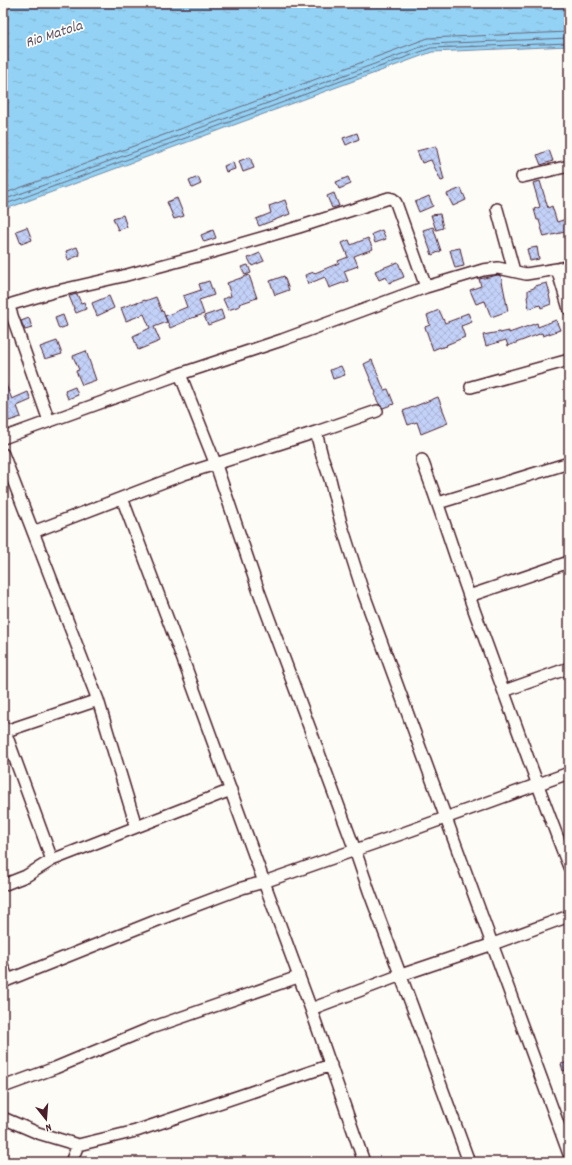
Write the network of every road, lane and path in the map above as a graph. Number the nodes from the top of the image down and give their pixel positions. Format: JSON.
{"nodes":[{"id":1,"x":569,"y":166,"type":"edge"},
{"id":2,"x":522,"y":177,"type":"dead end"},
{"id":3,"x":497,"y":208,"type":"dead end"},
{"id":4,"x":569,"y":266,"type":"edge"},
{"id":5,"x":557,"y":269,"type":"junction"},
{"id":6,"x":514,"y":271,"type":"junction"},
{"id":7,"x":426,"y":287,"type":"junction"},
{"id":8,"x":569,"y":309,"type":"edge"},
{"id":9,"x":569,"y":360,"type":"edge"},
{"id":10,"x":180,"y":374,"type":"junction"},
{"id":11,"x":471,"y":387,"type":"dead end"},
{"id":12,"x":377,"y":412,"type":"dead end"},
{"id":13,"x":49,"y":421,"type":"junction"},
{"id":14,"x":316,"y":432,"type":"junction"},
{"id":15,"x":3,"y":438,"type":"edge"},
{"id":16,"x":3,"y":454,"type":"edge"},
{"id":17,"x":422,"y":460,"type":"dead end"},
{"id":18,"x":569,"y":463,"type":"edge"},
{"id":19,"x":216,"y":465,"type":"junction"},
{"id":20,"x":122,"y":498,"type":"junction"},
{"id":21,"x":438,"y":503,"type":"junction"},
{"id":22,"x":33,"y":532,"type":"junction"},
{"id":23,"x":569,"y":562,"type":"edge"},
{"id":24,"x":469,"y":596,"type":"junction"},
{"id":25,"x":569,"y":668,"type":"edge"},
{"id":26,"x":504,"y":691,"type":"junction"},
{"id":27,"x":98,"y":700,"type":"junction"},
{"id":28,"x":4,"y":730,"type":"edge"},
{"id":29,"x":569,"y":773,"type":"edge"},
{"id":30,"x":537,"y":784,"type":"junction"},
{"id":31,"x":231,"y":790,"type":"junction"},
{"id":32,"x":446,"y":817,"type":"junction"},
{"id":33,"x":136,"y":826,"type":"junction"},
{"id":34,"x":355,"y":850,"type":"junction"},
{"id":35,"x":52,"y":860,"type":"junction"},
{"id":36,"x":569,"y":867,"type":"edge"},
{"id":37,"x":264,"y":882,"type":"junction"},
{"id":38,"x":3,"y":885,"type":"edge"},
{"id":39,"x":569,"y":916,"type":"edge"},
{"id":40,"x":493,"y":944,"type":"junction"},
{"id":41,"x":3,"y":967,"type":"edge"},
{"id":42,"x":401,"y":975,"type":"junction"},
{"id":43,"x":298,"y":977,"type":"junction"},
{"id":44,"x":6,"y":981,"type":"edge"},
{"id":45,"x":311,"y":1009,"type":"junction"},
{"id":46,"x":331,"y":1065,"type":"junction"},
{"id":47,"x":3,"y":1087,"type":"edge"},
{"id":48,"x":3,"y":1118,"type":"edge"},
{"id":49,"x":78,"y":1145,"type":"junction"},
{"id":50,"x":569,"y":1154,"type":"edge"},
{"id":51,"x":71,"y":1162,"type":"edge"},
{"id":52,"x":364,"y":1162,"type":"edge"},
{"id":53,"x":469,"y":1162,"type":"edge"}],
"edges":[{"from":1,"to":2,"type":"street"},
{"from":3,"to":6,"type":"street"},
{"from":4,"to":5,"type":"street"},
{"from":5,"to":6,"type":"street"},
{"from":5,"to":8,"type":"street"},
{"from":6,"to":7,"type":"street"},
{"from":7,"to":10,"type":"street"},
{"from":7,"to":13,"type":"street"},
{"from":9,"to":11,"type":"street"},
{"from":10,"to":13,"type":"street"},
{"from":10,"to":19,"type":"street"},
{"from":12,"to":14,"type":"street"},
{"from":13,"to":15,"type":"street"},
{"from":14,"to":19,"type":"street"},
{"from":14,"to":32,"type":"street"},
{"from":16,"to":22,"type":"street"},
{"from":17,"to":21,"type":"street"},
{"from":18,"to":21,"type":"street"},
{"from":19,"to":20,"type":"street"},
{"from":19,"to":34,"type":"street"},
{"from":20,"to":22,"type":"street"},
{"from":20,"to":31,"type":"street"},
{"from":21,"to":24,"type":"street"},
{"from":22,"to":27,"type":"street"},
{"from":23,"to":24,"type":"street"},
{"from":24,"to":26,"type":"street"},
{"from":25,"to":26,"type":"street"},
{"from":26,"to":30,"type":"street"},
{"from":27,"to":28,"type":"street"},
{"from":27,"to":33,"type":"street"},
{"from":28,"to":35,"type":"street"},
{"from":29,"to":30,"type":"street"},
{"from":30,"to":32,"type":"street"},
{"from":30,"to":36,"type":"street"},
{"from":31,"to":33,"type":"street"},
{"from":31,"to":37,"type":"street"},
{"from":32,"to":34,"type":"street"},
{"from":32,"to":40,"type":"street"},
{"from":33,"to":35,"type":"street"},
{"from":34,"to":37,"type":"street"},
{"from":34,"to":42,"type":"street"},
{"from":35,"to":38,"type":"street"},
{"from":37,"to":43,"type":"street"},
{"from":37,"to":44,"type":"street"},
{"from":39,"to":40,"type":"street"},
{"from":40,"to":42,"type":"street"},
{"from":40,"to":50,"type":"street"},
{"from":41,"to":44,"type":"street"},
{"from":42,"to":45,"type":"street"},
{"from":42,"to":53,"type":"street"},
{"from":43,"to":45,"type":"street"},
{"from":43,"to":47,"type":"street"},
{"from":45,"to":46,"type":"street"},
{"from":46,"to":49,"type":"street"},
{"from":46,"to":52,"type":"street"},
{"from":48,"to":49,"type":"street"},
{"from":49,"to":51,"type":"street"}]}
